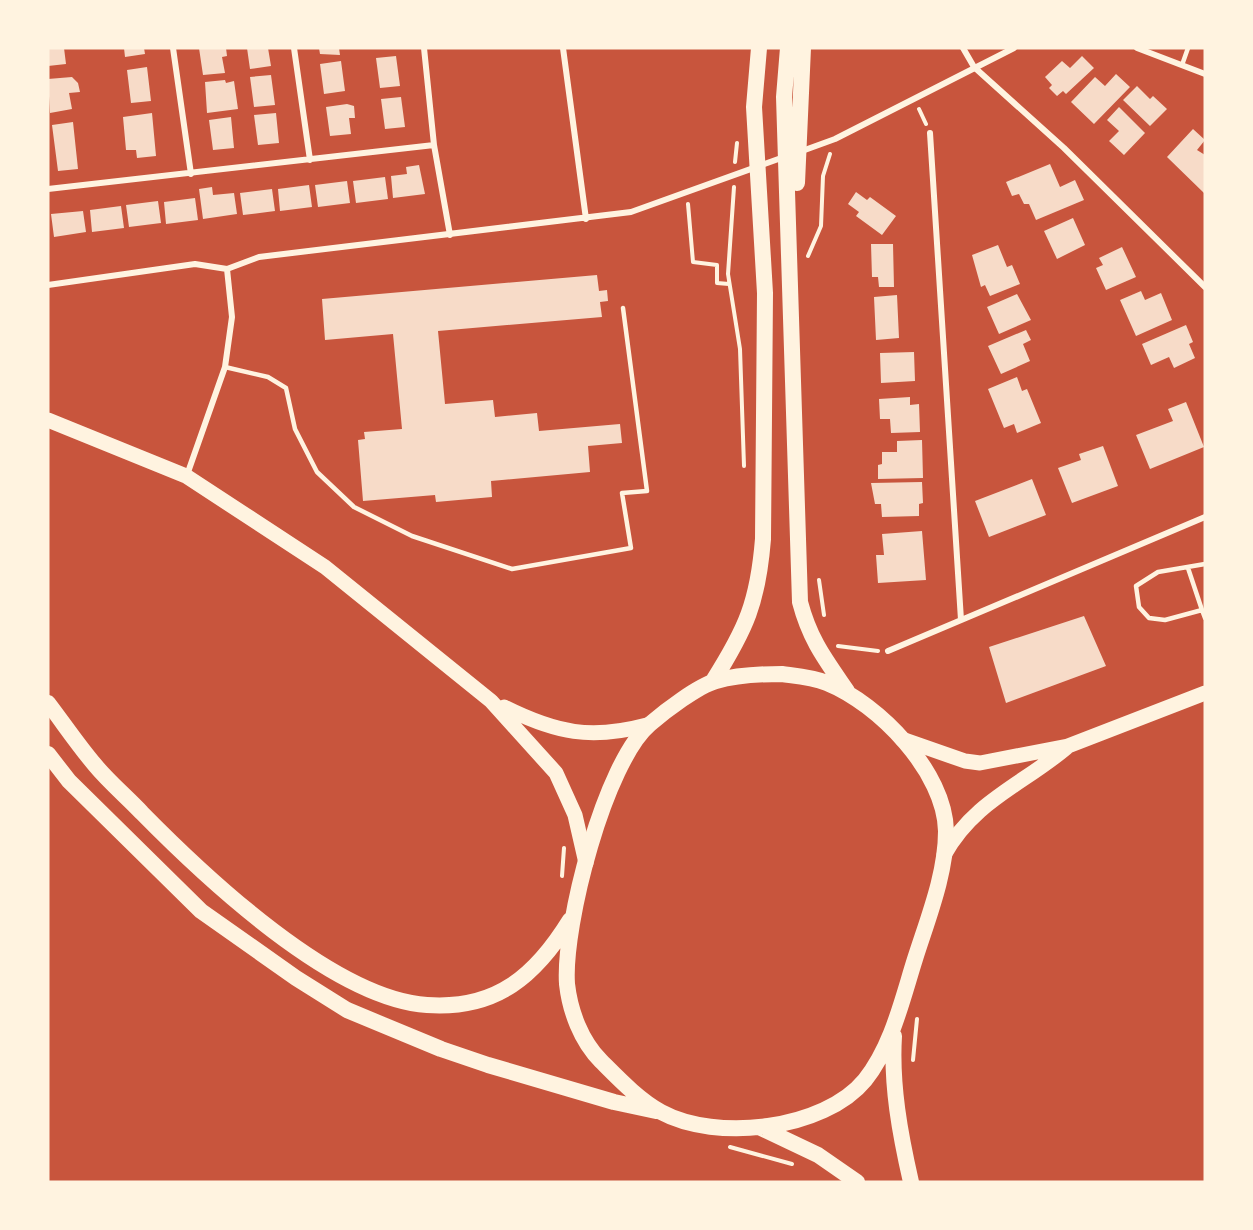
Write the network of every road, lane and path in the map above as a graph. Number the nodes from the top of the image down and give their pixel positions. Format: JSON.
{"nodes":[{"id":1,"x":173,"y":48,"type":"edge"},
{"id":2,"x":294,"y":48,"type":"edge"},
{"id":3,"x":424,"y":48,"type":"edge"},
{"id":4,"x":563,"y":48,"type":"edge"},
{"id":5,"x":759,"y":48,"type":"edge"},
{"id":6,"x":788,"y":48,"type":"edge"},
{"id":7,"x":803,"y":48,"type":"edge"},
{"id":8,"x":963,"y":48,"type":"edge"},
{"id":9,"x":1014,"y":48,"type":"edge"},
{"id":10,"x":1137,"y":48,"type":"edge"},
{"id":11,"x":1188,"y":48,"type":"edge"},
{"id":12,"x":1182,"y":65,"type":"junction"},
{"id":13,"x":974,"y":68,"type":"junction"},
{"id":14,"x":1205,"y":74,"type":"edge"},
{"id":15,"x":914,"y":99,"type":"junction"},
{"id":16,"x":930,"y":133,"type":"joint"},
{"id":17,"x":835,"y":139,"type":"junction"},
{"id":18,"x":434,"y":145,"type":"junction"},
{"id":19,"x":310,"y":160,"type":"junction"},
{"id":20,"x":191,"y":174,"type":"junction"},
{"id":21,"x":48,"y":189,"type":"edge"},
{"id":22,"x":686,"y":193,"type":"junction"},
{"id":23,"x":586,"y":219,"type":"junction"},
{"id":24,"x":450,"y":235,"type":"junction"},
{"id":25,"x":806,"y":259,"type":"dead end"},
{"id":26,"x":227,"y":269,"type":"junction"},
{"id":27,"x":728,"y":274,"type":"dead end"},
{"id":28,"x":729,"y":284,"type":"junction"},
{"id":29,"x":48,"y":285,"type":"edge"},
{"id":30,"x":1205,"y":287,"type":"edge"},
{"id":31,"x":623,"y":308,"type":"dead end"},
{"id":32,"x":225,"y":367,"type":"junction"},
{"id":33,"x":794,"y":393,"type":"junction"},
{"id":34,"x":48,"y":420,"type":"edge"},
{"id":35,"x":745,"y":474,"type":"dead end"},
{"id":36,"x":186,"y":476,"type":"junction"},
{"id":37,"x":1205,"y":517,"type":"edge"},
{"id":38,"x":1205,"y":564,"type":"edge"},
{"id":39,"x":1188,"y":568,"type":"junction"},
{"id":40,"x":1202,"y":610,"type":"junction"},
{"id":41,"x":1205,"y":618,"type":"edge"},
{"id":42,"x":961,"y":620,"type":"junction"},
{"id":43,"x":888,"y":651,"type":"joint"},
{"id":44,"x":838,"y":655,"type":"dead end"},
{"id":45,"x":713,"y":681,"type":"junction"},
{"id":46,"x":1205,"y":693,"type":"edge"},
{"id":47,"x":849,"y":694,"type":"junction"},
{"id":48,"x":491,"y":701,"type":"junction"},
{"id":49,"x":48,"y":703,"type":"edge"},
{"id":50,"x":647,"y":725,"type":"junction"},
{"id":51,"x":902,"y":739,"type":"junction"},
{"id":52,"x":1068,"y":746,"type":"junction"},
{"id":53,"x":48,"y":754,"type":"edge"},
{"id":54,"x":564,"y":842,"type":"dead end"},
{"id":55,"x":944,"y":856,"type":"junction"},
{"id":56,"x":586,"y":863,"type":"junction"},
{"id":57,"x":561,"y":884,"type":"dead end"},
{"id":58,"x":574,"y":914,"type":"junction"},
{"id":59,"x":896,"y":1017,"type":"junction"},
{"id":60,"x":917,"y":1017,"type":"dead end"},
{"id":61,"x":913,"y":1064,"type":"dead end"},
{"id":62,"x":661,"y":1112,"type":"junction"},
{"id":63,"x":759,"y":1127,"type":"junction"},
{"id":64,"x":754,"y":1153,"type":"dead end"},
{"id":65,"x":798,"y":1166,"type":"dead end"},
{"id":66,"x":857,"y":1182,"type":"edge"},
{"id":67,"x":911,"y":1182,"type":"edge"}],
"edges":[{"from":1,"to":20,"type":"street"},
{"from":2,"to":19,"type":"street"},
{"from":3,"to":18,"type":"street"},
{"from":4,"to":23,"type":"street"},
{"from":5,"to":45,"type":"highway"},
{"from":6,"to":33,"type":"highway"},
{"from":7,"to":33,"type":"highway"},
{"from":8,"to":13,"type":"street"},
{"from":9,"to":13,"type":"street"},
{"from":10,"to":12,"type":"street"},
{"from":11,"to":12,"type":"lane"},
{"from":12,"to":14,"type":"street"},
{"from":13,"to":15,"type":"street"},
{"from":13,"to":30,"type":"street"},
{"from":15,"to":16,"type":"path"},
{"from":15,"to":17,"type":"street"},
{"from":16,"to":42,"type":"street"},
{"from":17,"to":22,"type":"street"},
{"from":17,"to":25,"type":"path"},
{"from":18,"to":19,"type":"street"},
{"from":18,"to":24,"type":"street"},
{"from":19,"to":20,"type":"street"},
{"from":20,"to":21,"type":"street"},
{"from":22,"to":23,"type":"street"},
{"from":22,"to":28,"type":"path"},
{"from":23,"to":24,"type":"street"},
{"from":24,"to":26,"type":"street"},
{"from":26,"to":29,"type":"street"},
{"from":26,"to":32,"type":"street"},
{"from":27,"to":28,"type":"path"},
{"from":28,"to":35,"type":"path"},
{"from":31,"to":32,"type":"lane"},
{"from":32,"to":36,"type":"street"},
{"from":33,"to":47,"type":"highway"},
{"from":34,"to":36,"type":"main road"},
{"from":36,"to":48,"type":"main road"},
{"from":37,"to":42,"type":"street"},
{"from":38,"to":39,"type":"lane"},
{"from":39,"to":40,"type":"lane"},
{"from":39,"to":40,"type":"lane"},
{"from":40,"to":41,"type":"lane"},
{"from":42,"to":43,"type":"street"},
{"from":43,"to":44,"type":"path"},
{"from":45,"to":47,"type":"highway"},
{"from":45,"to":50,"type":"highway"},
{"from":46,"to":52,"type":"main road"},
{"from":47,"to":51,"type":"highway"},
{"from":48,"to":50,"type":"main road"},
{"from":48,"to":56,"type":"main road"},
{"from":49,"to":58,"type":"highway"},
{"from":50,"to":56,"type":"highway"},
{"from":51,"to":52,"type":"main road"},
{"from":51,"to":55,"type":"highway"},
{"from":52,"to":55,"type":"main road"},
{"from":53,"to":62,"type":"highway"},
{"from":54,"to":57,"type":"path"},
{"from":55,"to":59,"type":"highway"},
{"from":56,"to":58,"type":"highway"},
{"from":58,"to":62,"type":"highway"},
{"from":59,"to":63,"type":"highway"},
{"from":59,"to":67,"type":"highway"},
{"from":60,"to":61,"type":"path"},
{"from":62,"to":63,"type":"highway"},
{"from":63,"to":66,"type":"highway"},
{"from":64,"to":65,"type":"path"}]}
